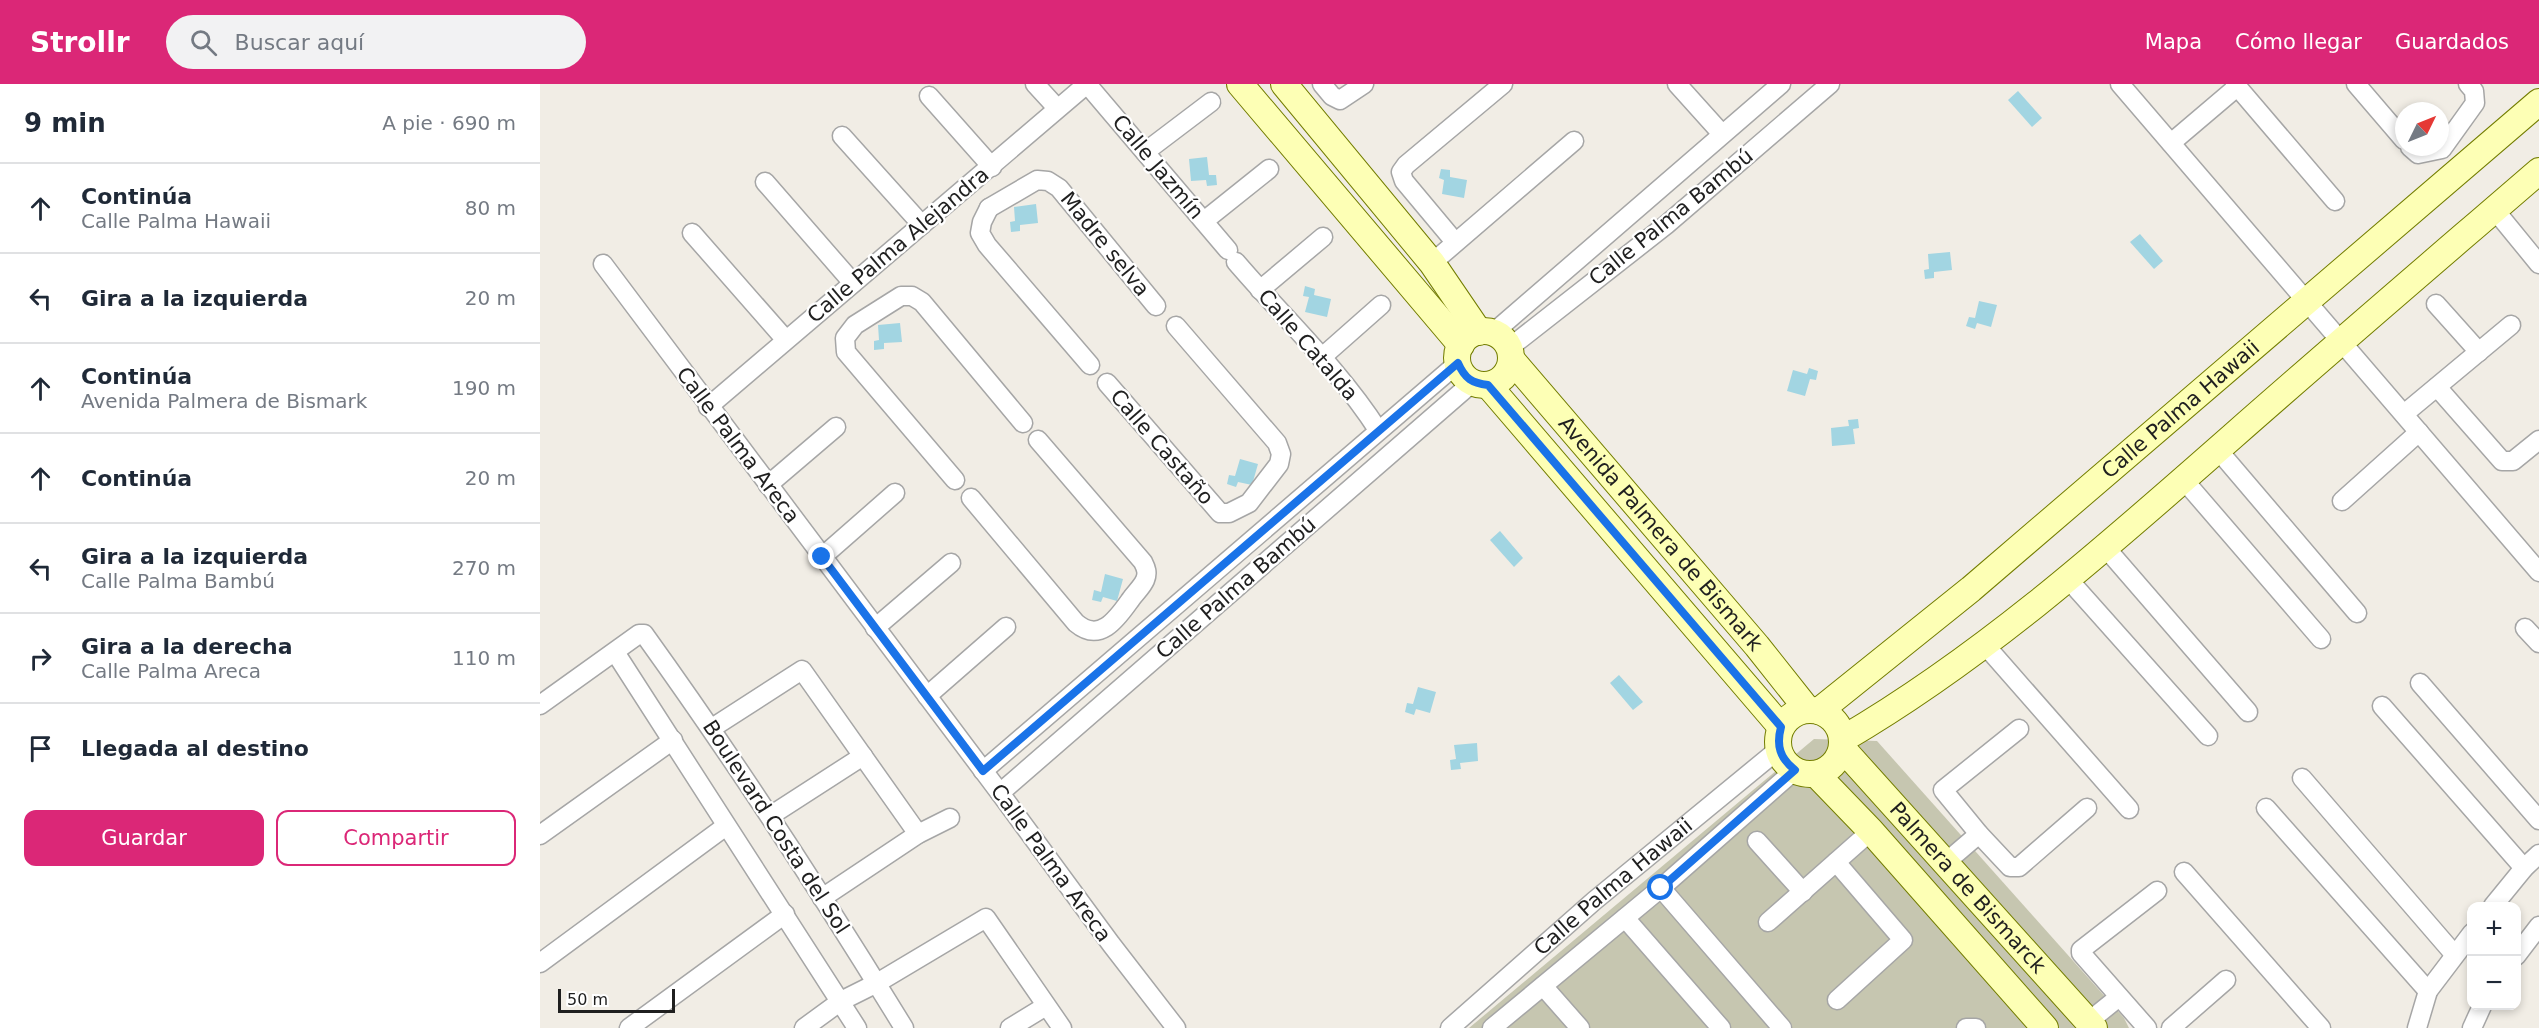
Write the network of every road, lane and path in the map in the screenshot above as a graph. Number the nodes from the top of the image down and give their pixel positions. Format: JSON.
{"nodes":[{"id":1,"x":1035,"y":84,"type":"edge"},
{"id":2,"x":1087,"y":84,"type":"edge"},
{"id":3,"x":1240,"y":84,"type":"edge"},
{"id":4,"x":1284,"y":84,"type":"edge"},
{"id":5,"x":1322,"y":84,"type":"edge"},
{"id":6,"x":1364,"y":84,"type":"edge"},
{"id":7,"x":1503,"y":84,"type":"edge"},
{"id":8,"x":1677,"y":84,"type":"edge"},
{"id":9,"x":1781,"y":84,"type":"edge"},
{"id":10,"x":1830,"y":84,"type":"edge"},
{"id":11,"x":2121,"y":84,"type":"edge"},
{"id":12,"x":2356,"y":84,"type":"edge"},
{"id":13,"x":2468,"y":84,"type":"edge"},
{"id":14,"x":2236,"y":85,"type":"edge"},
{"id":15,"x":928,"y":96,"type":"dead end"},
{"id":16,"x":1211,"y":102,"type":"dead end"},
{"id":17,"x":2539,"y":102,"type":"edge"},
{"id":18,"x":1057,"y":108,"type":"junction"},
{"id":19,"x":2395,"y":130,"type":"edge"},
{"id":20,"x":1722,"y":134,"type":"junction"},
{"id":21,"x":842,"y":136,"type":"dead end"},
{"id":22,"x":2449,"y":139,"type":"edge"},
{"id":23,"x":1574,"y":141,"type":"dead end"},
{"id":24,"x":2171,"y":143,"type":"junction"},
{"id":25,"x":1146,"y":152,"type":"junction"},
{"id":26,"x":2448,"y":156,"type":"edge"},
{"id":27,"x":992,"y":167,"type":"junction"},
{"id":28,"x":1269,"y":169,"type":"dead end"},
{"id":29,"x":2459,"y":169,"type":"junction"},
{"id":30,"x":2537,"y":177,"type":"edge"},
{"id":31,"x":765,"y":182,"type":"dead end"},
{"id":32,"x":970,"y":184,"type":"junction"},
{"id":33,"x":2335,"y":201,"type":"dead end"},
{"id":34,"x":989,"y":207,"type":"junction"},
{"id":35,"x":2494,"y":209,"type":"junction"},
{"id":36,"x":1204,"y":221,"type":"junction"},
{"id":37,"x":922,"y":225,"type":"junction"},
{"id":38,"x":692,"y":233,"type":"dead end"},
{"id":39,"x":1323,"y":237,"type":"dead end"},
{"id":40,"x":1455,"y":242,"type":"junction"},
{"id":41,"x":1232,"y":256,"type":"joint"},
{"id":42,"x":1432,"y":263,"type":"junction"},
{"id":43,"x":603,"y":264,"type":"dead end"},
{"id":44,"x":2539,"y":264,"type":"edge"},
{"id":45,"x":853,"y":283,"type":"junction"},
{"id":46,"x":1260,"y":290,"type":"junction"},
{"id":47,"x":834,"y":300,"type":"junction"},
{"id":48,"x":2306,"y":301,"type":"junction"},
{"id":49,"x":2436,"y":304,"type":"dead end"},
{"id":50,"x":1381,"y":305,"type":"dead end"},
{"id":51,"x":1156,"y":306,"type":"dead end"},
{"id":52,"x":855,"y":325,"type":"junction"},
{"id":53,"x":2511,"y":325,"type":"dead end"},
{"id":54,"x":1176,"y":326,"type":"dead end"},
{"id":55,"x":785,"y":339,"type":"junction"},
{"id":56,"x":2341,"y":341,"type":"junction"},
{"id":57,"x":2479,"y":352,"type":"junction"},
{"id":58,"x":1484,"y":356,"type":"junction"},
{"id":59,"x":1321,"y":358,"type":"junction"},
{"id":60,"x":1090,"y":365,"type":"dead end"},
{"id":61,"x":1107,"y":383,"type":"dead end"},
{"id":62,"x":2437,"y":387,"type":"junction"},
{"id":63,"x":708,"y":407,"type":"junction"},
{"id":64,"x":2404,"y":414,"type":"junction"},
{"id":65,"x":1023,"y":423,"type":"dead end"},
{"id":66,"x":836,"y":427,"type":"dead end"},
{"id":67,"x":1378,"y":430,"type":"junction"},
{"id":68,"x":2419,"y":432,"type":"junction"},
{"id":69,"x":1038,"y":440,"type":"dead end"},
{"id":70,"x":2539,"y":440,"type":"edge"},
{"id":71,"x":2218,"y":450,"type":"junction"},
{"id":72,"x":2183,"y":479,"type":"junction"},
{"id":73,"x":955,"y":480,"type":"dead end"},
{"id":74,"x":768,"y":485,"type":"junction"},
{"id":75,"x":895,"y":494,"type":"dead end"},
{"id":76,"x":971,"y":498,"type":"dead end"},
{"id":77,"x":2342,"y":501,"type":"dead end"},
{"id":78,"x":1249,"y":503,"type":"junction"},
{"id":79,"x":1269,"y":526,"type":"junction"},
{"id":80,"x":2105,"y":547,"type":"junction"},
{"id":81,"x":822,"y":557,"type":"junction"},
{"id":82,"x":951,"y":563,"type":"dead end"},
{"id":83,"x":2539,"y":572,"type":"edge"},
{"id":84,"x":2068,"y":579,"type":"junction"},
{"id":85,"x":2357,"y":613,"type":"dead end"},
{"id":86,"x":1112,"y":625,"type":"junction"},
{"id":87,"x":1006,"y":627,"type":"dead end"},
{"id":88,"x":875,"y":628,"type":"junction"},
{"id":89,"x":2525,"y":628,"type":"dead end"},
{"id":90,"x":2321,"y":639,"type":"dead end"},
{"id":91,"x":2539,"y":643,"type":"edge"},
{"id":92,"x":1129,"y":645,"type":"junction"},
{"id":93,"x":1985,"y":645,"type":"junction"},
{"id":94,"x":615,"y":652,"type":"junction"},
{"id":95,"x":2420,"y":683,"type":"dead end"},
{"id":96,"x":927,"y":696,"type":"junction"},
{"id":97,"x":540,"y":705,"type":"edge"},
{"id":98,"x":2382,"y":706,"type":"dead end"},
{"id":99,"x":1813,"y":710,"type":"junction"},
{"id":100,"x":2248,"y":712,"type":"dead end"},
{"id":101,"x":712,"y":728,"type":"junction"},
{"id":102,"x":2019,"y":729,"type":"dead end"},
{"id":103,"x":2208,"y":736,"type":"dead end"},
{"id":104,"x":1780,"y":738,"type":"junction"},
{"id":105,"x":673,"y":740,"type":"junction"},
{"id":106,"x":1842,"y":744,"type":"junction"},
{"id":107,"x":863,"y":756,"type":"junction"},
{"id":108,"x":983,"y":771,"type":"junction"},
{"id":109,"x":1806,"y":772,"type":"junction"},
{"id":110,"x":2302,"y":778,"type":"dead end"},
{"id":111,"x":1000,"y":793,"type":"junction"},
{"id":112,"x":2087,"y":808,"type":"dead end"},
{"id":113,"x":2266,"y":808,"type":"dead end"},
{"id":114,"x":2129,"y":809,"type":"dead end"},
{"id":115,"x":770,"y":816,"type":"junction"},
{"id":116,"x":950,"y":818,"type":"dead end"},
{"id":117,"x":2539,"y":820,"type":"edge"},
{"id":118,"x":726,"y":826,"type":"junction"},
{"id":119,"x":1871,"y":831,"type":"junction"},
{"id":120,"x":918,"y":834,"type":"junction"},
{"id":121,"x":1979,"y":834,"type":"junction"},
{"id":122,"x":540,"y":835,"type":"edge"},
{"id":123,"x":1757,"y":840,"type":"dead end"},
{"id":124,"x":2539,"y":854,"type":"edge"},
{"id":125,"x":1836,"y":862,"type":"junction"},
{"id":126,"x":1945,"y":863,"type":"junction"},
{"id":127,"x":2524,"y":868,"type":"junction"},
{"id":128,"x":2184,"y":872,"type":"dead end"},
{"id":129,"x":1661,"y":888,"type":"junction"},
{"id":130,"x":2157,"y":891,"type":"dead end"},
{"id":131,"x":1803,"y":892,"type":"junction"},
{"id":132,"x":822,"y":898,"type":"junction"},
{"id":133,"x":2496,"y":902,"type":"edge"},
{"id":134,"x":785,"y":914,"type":"junction"},
{"id":135,"x":1625,"y":918,"type":"junction"},
{"id":136,"x":1768,"y":922,"type":"dead end"},
{"id":137,"x":2539,"y":926,"type":"edge"},
{"id":138,"x":2467,"y":939,"type":"edge"},
{"id":139,"x":2521,"y":951,"type":"edge"},
{"id":140,"x":2454,"y":954,"type":"junction"},
{"id":141,"x":540,"y":963,"type":"edge"},
{"id":142,"x":2226,"y":980,"type":"dead end"},
{"id":143,"x":877,"y":983,"type":"junction"},
{"id":144,"x":1543,"y":986,"type":"junction"},
{"id":145,"x":2428,"y":991,"type":"junction"},
{"id":146,"x":2119,"y":997,"type":"junction"},
{"id":147,"x":1838,"y":1000,"type":"dead end"},
{"id":148,"x":841,"y":1001,"type":"junction"},
{"id":149,"x":1046,"y":1006,"type":"junction"},
{"id":150,"x":2480,"y":1010,"type":"edge"},
{"id":151,"x":2091,"y":1025,"type":"edge"},
{"id":152,"x":629,"y":1028,"type":"edge"},
{"id":153,"x":804,"y":1028,"type":"edge"},
{"id":154,"x":857,"y":1028,"type":"edge"},
{"id":155,"x":904,"y":1028,"type":"edge"},
{"id":156,"x":1010,"y":1028,"type":"edge"},
{"id":157,"x":1062,"y":1028,"type":"edge"},
{"id":158,"x":1176,"y":1028,"type":"edge"},
{"id":159,"x":1450,"y":1028,"type":"edge"},
{"id":160,"x":1492,"y":1028,"type":"edge"},
{"id":161,"x":1580,"y":1028,"type":"edge"},
{"id":162,"x":1721,"y":1028,"type":"edge"},
{"id":163,"x":1782,"y":1028,"type":"edge"},
{"id":164,"x":1966,"y":1028,"type":"edge"},
{"id":165,"x":1976,"y":1028,"type":"edge"},
{"id":166,"x":2045,"y":1028,"type":"edge"},
{"id":167,"x":2147,"y":1028,"type":"edge"},
{"id":168,"x":2170,"y":1028,"type":"edge"},
{"id":169,"x":2321,"y":1028,"type":"edge"},
{"id":170,"x":2417,"y":1028,"type":"edge"},
{"id":171,"x":2472,"y":1028,"type":"edge"}],
"edges":[{"from":1,"to":18,"type":"street"},
{"from":2,"to":18,"type":"street","name":"Calle Palma Alejandra"},
{"from":2,"to":25,"type":"street","name":"Calle Jazmín"},
{"from":3,"to":58,"type":"street","name":"Avenida Palmera de Bismark"},
{"from":4,"to":42,"type":"street","name":"Avenida Palmera de Bismark"},
{"from":5,"to":6,"type":"street"},
{"from":7,"to":40,"type":"street"},
{"from":8,"to":20,"type":"street"},
{"from":9,"to":20,"type":"street","name":"Calle Palma Bambú"},
{"from":10,"to":58,"type":"street","name":"Calle Palma Bambú"},
{"from":11,"to":24,"type":"street"},
{"from":12,"to":19,"type":"street"},
{"from":13,"to":22,"type":"street"},
{"from":14,"to":24,"type":"street"},
{"from":14,"to":33,"type":"street"},
{"from":15,"to":27,"type":"street"},
{"from":16,"to":25,"type":"street"},
{"from":17,"to":29,"type":"street","name":"Calle Palma Hawaii"},
{"from":18,"to":27,"type":"street","name":"Calle Palma Alejandra"},
{"from":20,"to":58,"type":"street","name":"Calle Palma Bambú"},
{"from":21,"to":37,"type":"street"},
{"from":23,"to":40,"type":"street"},
{"from":24,"to":48,"type":"street"},
{"from":25,"to":36,"type":"street","name":"Calle Jazmín"},
{"from":26,"to":29,"type":"street"},
{"from":27,"to":32,"type":"street","name":"Calle Palma Alejandra"},
{"from":28,"to":36,"type":"street"},
{"from":29,"to":48,"type":"street","name":"Calle Palma Hawaii"},
{"from":30,"to":35,"type":"street"},
{"from":31,"to":45,"type":"street"},
{"from":32,"to":34,"type":"street"},
{"from":32,"to":37,"type":"street","name":"Calle Palma Alejandra"},
{"from":34,"to":51,"type":"street","name":"Madre selva"},
{"from":34,"to":60,"type":"street"},
{"from":35,"to":44,"type":"street"},
{"from":35,"to":56,"type":"street"},
{"from":36,"to":41,"type":"street","name":"Calle Jazmín"},
{"from":37,"to":45,"type":"street","name":"Calle Palma Alejandra"},
{"from":38,"to":55,"type":"street"},
{"from":39,"to":46,"type":"street"},
{"from":40,"to":42,"type":"street"},
{"from":41,"to":46,"type":"street","name":"Calle Catalda"},
{"from":42,"to":58,"type":"street","name":"Avenida Palmera de Bismark"},
{"from":43,"to":63,"type":"street","name":"Calle Palma Areca"},
{"from":45,"to":47,"type":"street","name":"Calle Palma Alejandra"},
{"from":46,"to":59,"type":"street","name":"Calle Catalda"},
{"from":47,"to":52,"type":"street"},
{"from":47,"to":55,"type":"street","name":"Calle Palma Alejandra"},
{"from":48,"to":56,"type":"street"},
{"from":48,"to":99,"type":"street","name":"Calle Palma Hawaii"},
{"from":49,"to":57,"type":"street"},
{"from":50,"to":59,"type":"street"},
{"from":52,"to":65,"type":"street"},
{"from":52,"to":73,"type":"street"},
{"from":53,"to":57,"type":"street"},
{"from":54,"to":78,"type":"street"},
{"from":55,"to":63,"type":"street","name":"Calle Palma Alejandra"},
{"from":56,"to":64,"type":"street"},
{"from":56,"to":71,"type":"street"},
{"from":57,"to":62,"type":"street"},
{"from":58,"to":67,"type":"street","name":"Calle Palma Bambú"},
{"from":58,"to":99,"type":"street","name":"Avenida Palmera de Bismark"},
{"from":58,"to":104,"type":"street","name":"Avenida Palmera de Bismark"},
{"from":58,"to":111,"type":"street","name":"Calle Palma Bambú"},
{"from":59,"to":67,"type":"street","name":"Calle Catalda"},
{"from":61,"to":78,"type":"street","name":"Calle Castaño"},
{"from":62,"to":64,"type":"street"},
{"from":62,"to":70,"type":"street"},
{"from":63,"to":74,"type":"street","name":"Calle Palma Areca"},
{"from":64,"to":68,"type":"street"},
{"from":66,"to":74,"type":"street"},
{"from":67,"to":79,"type":"street","name":"Calle Palma Bambú"},
{"from":68,"to":77,"type":"street"},
{"from":68,"to":83,"type":"street"},
{"from":69,"to":86,"type":"street"},
{"from":71,"to":72,"type":"street"},
{"from":71,"to":85,"type":"street"},
{"from":72,"to":80,"type":"street"},
{"from":72,"to":90,"type":"street"},
{"from":74,"to":81,"type":"street","name":"Calle Palma Areca"},
{"from":75,"to":81,"type":"street"},
{"from":76,"to":86,"type":"street"},
{"from":78,"to":79,"type":"street"},
{"from":79,"to":92,"type":"street","name":"Calle Palma Bambú"},
{"from":80,"to":84,"type":"street"},
{"from":80,"to":100,"type":"street"},
{"from":81,"to":88,"type":"street","name":"Calle Palma Areca"},
{"from":82,"to":88,"type":"street"},
{"from":84,"to":93,"type":"street"},
{"from":84,"to":103,"type":"street"},
{"from":86,"to":92,"type":"street"},
{"from":87,"to":96,"type":"street"},
{"from":88,"to":96,"type":"street","name":"Calle Palma Areca"},
{"from":89,"to":91,"type":"street"},
{"from":92,"to":108,"type":"street","name":"Calle Palma Bambú"},
{"from":93,"to":106,"type":"street"},
{"from":93,"to":114,"type":"street"},
{"from":94,"to":97,"type":"street"},
{"from":94,"to":101,"type":"street","name":"Boulevard Costa del Sol"},
{"from":94,"to":105,"type":"street","name":"Boulevard Costa del Sol"},
{"from":95,"to":117,"type":"street"},
{"from":96,"to":108,"type":"street","name":"Calle Palma Areca"},
{"from":98,"to":127,"type":"street"},
{"from":99,"to":104,"type":"street"},
{"from":99,"to":106,"type":"street"},
{"from":101,"to":107,"type":"street"},
{"from":101,"to":115,"type":"street","name":"Boulevard Costa del Sol"},
{"from":102,"to":121,"type":"street"},
{"from":104,"to":109,"type":"street"},
{"from":104,"to":159,"type":"street","name":"Calle Palma Hawaii"},
{"from":105,"to":118,"type":"street","name":"Boulevard Costa del Sol"},
{"from":105,"to":122,"type":"street"},
{"from":106,"to":109,"type":"street"},
{"from":106,"to":126,"type":"street","name":"Palmera de Bismarck"},
{"from":107,"to":115,"type":"street"},
{"from":107,"to":120,"type":"street"},
{"from":108,"to":111,"type":"street","name":"Calle Palma Areca"},
{"from":109,"to":119,"type":"street","name":"Palmera de Bismarck"},
{"from":109,"to":129,"type":"street","name":"Calle Palma Hawaii"},
{"from":110,"to":140,"type":"street"},
{"from":111,"to":158,"type":"street","name":"Calle Palma Areca"},
{"from":112,"to":121,"type":"street"},
{"from":113,"to":145,"type":"street"},
{"from":115,"to":132,"type":"street","name":"Boulevard Costa del Sol"},
{"from":116,"to":120,"type":"street"},
{"from":118,"to":134,"type":"street","name":"Boulevard Costa del Sol"},
{"from":118,"to":141,"type":"street"},
{"from":119,"to":125,"type":"street"},
{"from":119,"to":166,"type":"street","name":"Palmera de Bismarck"},
{"from":120,"to":132,"type":"street"},
{"from":121,"to":126,"type":"street"},
{"from":123,"to":131,"type":"street"},
{"from":124,"to":127,"type":"street"},
{"from":125,"to":131,"type":"street"},
{"from":125,"to":147,"type":"street"},
{"from":126,"to":151,"type":"street","name":"Palmera de Bismarck"},
{"from":127,"to":133,"type":"street"},
{"from":128,"to":169,"type":"street"},
{"from":129,"to":135,"type":"street","name":"Calle Palma Hawaii"},
{"from":129,"to":163,"type":"street"},
{"from":130,"to":146,"type":"street"},
{"from":131,"to":136,"type":"street"},
{"from":132,"to":143,"type":"street","name":"Boulevard Costa del Sol"},
{"from":134,"to":148,"type":"street","name":"Boulevard Costa del Sol"},
{"from":134,"to":152,"type":"street"},
{"from":135,"to":144,"type":"street","name":"Calle Palma Hawaii"},
{"from":135,"to":162,"type":"street"},
{"from":137,"to":139,"type":"street"},
{"from":138,"to":140,"type":"street"},
{"from":140,"to":145,"type":"street"},
{"from":142,"to":168,"type":"street"},
{"from":143,"to":148,"type":"street"},
{"from":143,"to":149,"type":"street"},
{"from":143,"to":155,"type":"street","name":"Boulevard Costa del Sol"},
{"from":144,"to":160,"type":"street","name":"Calle Palma Hawaii"},
{"from":144,"to":161,"type":"street"},
{"from":145,"to":170,"type":"street"},
{"from":146,"to":151,"type":"street"},
{"from":146,"to":167,"type":"street"},
{"from":148,"to":153,"type":"street"},
{"from":148,"to":154,"type":"street","name":"Boulevard Costa del Sol"},
{"from":149,"to":156,"type":"street"},
{"from":149,"to":157,"type":"street"},
{"from":150,"to":171,"type":"street"},
{"from":164,"to":165,"type":"street"}]}
